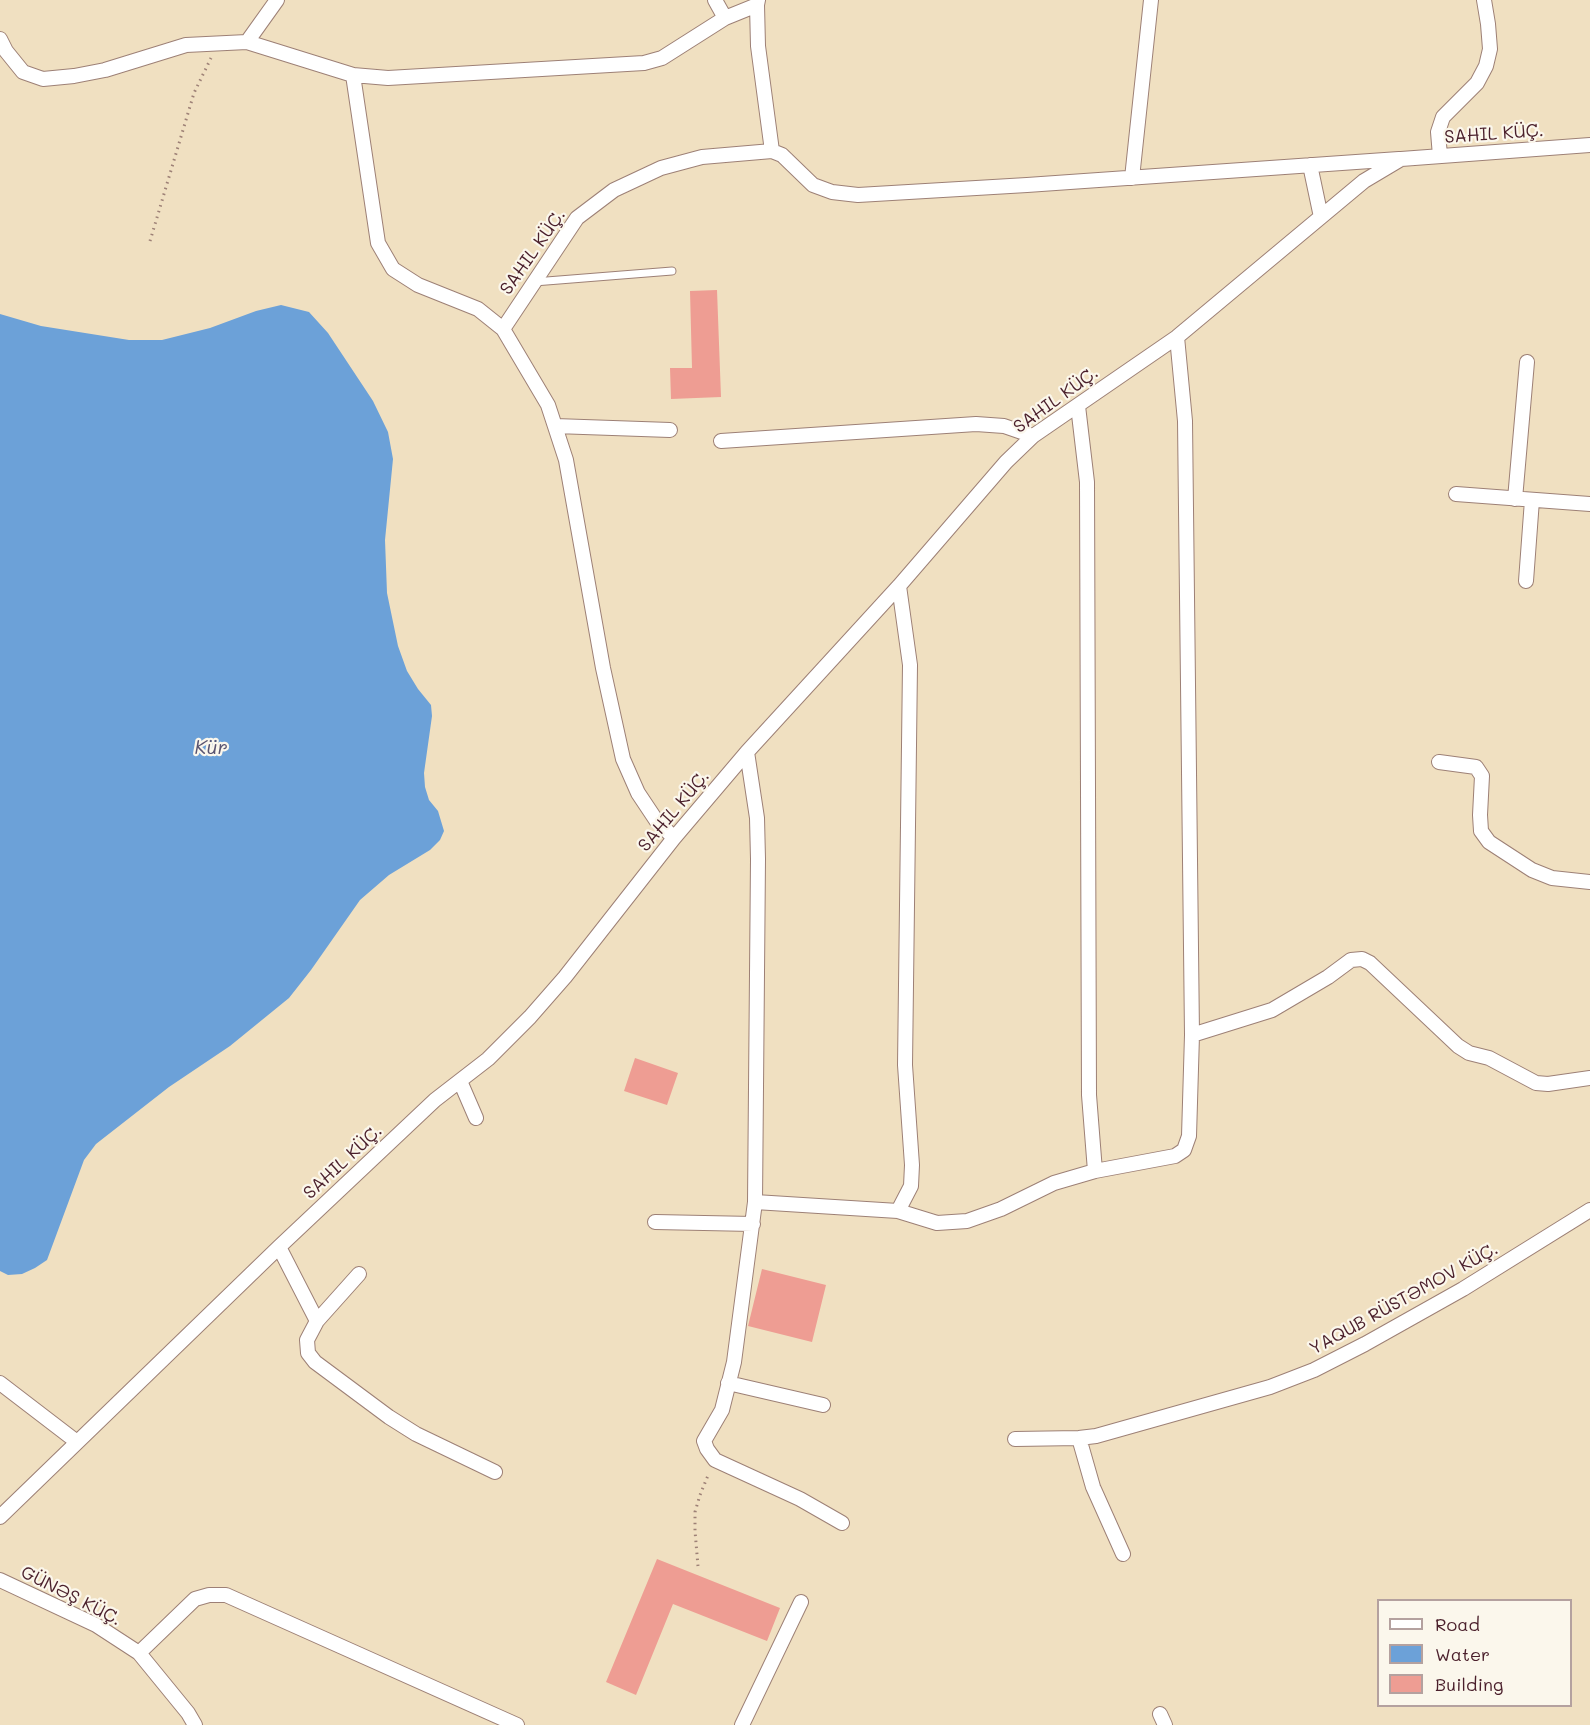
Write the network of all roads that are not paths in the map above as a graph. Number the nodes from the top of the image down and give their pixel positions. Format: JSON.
{"nodes":[{"id":1,"x":277,"y":0,"type":"edge"},
{"id":2,"x":715,"y":0,"type":"edge"},
{"id":3,"x":1151,"y":0,"type":"edge"},
{"id":4,"x":1484,"y":0,"type":"edge"},
{"id":5,"x":757,"y":2,"type":"edge"},
{"id":6,"x":725,"y":18,"type":"junction"},
{"id":7,"x":0,"y":39,"type":"edge"},
{"id":8,"x":247,"y":42,"type":"junction"},
{"id":9,"x":353,"y":75,"type":"junction"},
{"id":10,"x":1590,"y":145,"type":"edge"},
{"id":11,"x":772,"y":151,"type":"junction"},
{"id":12,"x":1440,"y":156,"type":"junction"},
{"id":13,"x":1401,"y":159,"type":"junction"},
{"id":14,"x":1310,"y":165,"type":"junction"},
{"id":15,"x":1132,"y":178,"type":"junction"},
{"id":16,"x":1321,"y":217,"type":"junction"},
{"id":17,"x":672,"y":271,"type":"dead end"},
{"id":18,"x":534,"y":282,"type":"junction"},
{"id":19,"x":503,"y":329,"type":"junction"},
{"id":20,"x":1177,"y":337,"type":"junction"},
{"id":21,"x":1527,"y":362,"type":"dead end"},
{"id":22,"x":1078,"y":406,"type":"junction"},
{"id":23,"x":555,"y":426,"type":"junction"},
{"id":24,"x":670,"y":430,"type":"dead end"},
{"id":25,"x":1033,"y":435,"type":"junction"},
{"id":26,"x":721,"y":441,"type":"dead end"},
{"id":27,"x":1456,"y":494,"type":"dead end"},
{"id":28,"x":1515,"y":499,"type":"junction"},
{"id":29,"x":1532,"y":500,"type":"junction"},
{"id":30,"x":1590,"y":504,"type":"edge"},
{"id":31,"x":1526,"y":581,"type":"dead end"},
{"id":32,"x":899,"y":586,"type":"junction"},
{"id":33,"x":747,"y":752,"type":"junction"},
{"id":34,"x":1439,"y":762,"type":"dead end"},
{"id":35,"x":674,"y":838,"type":"junction"},
{"id":36,"x":1590,"y":882,"type":"edge"},
{"id":37,"x":1192,"y":1035,"type":"junction"},
{"id":38,"x":1590,"y":1078,"type":"edge"},
{"id":39,"x":460,"y":1081,"type":"junction"},
{"id":40,"x":476,"y":1118,"type":"dead end"},
{"id":41,"x":1095,"y":1171,"type":"junction"},
{"id":42,"x":755,"y":1202,"type":"junction"},
{"id":43,"x":1590,"y":1210,"type":"edge"},
{"id":44,"x":898,"y":1211,"type":"junction"},
{"id":45,"x":655,"y":1222,"type":"dead end"},
{"id":46,"x":753,"y":1224,"type":"junction"},
{"id":47,"x":279,"y":1247,"type":"junction"},
{"id":48,"x":359,"y":1274,"type":"dead end"},
{"id":49,"x":317,"y":1321,"type":"junction"},
{"id":50,"x":0,"y":1383,"type":"edge"},
{"id":51,"x":728,"y":1383,"type":"junction"},
{"id":52,"x":823,"y":1406,"type":"dead end"},
{"id":53,"x":1079,"y":1438,"type":"junction"},
{"id":54,"x":1015,"y":1439,"type":"dead end"},
{"id":55,"x":76,"y":1442,"type":"junction"},
{"id":56,"x":495,"y":1472,"type":"dead end"},
{"id":57,"x":0,"y":1517,"type":"edge"},
{"id":58,"x":842,"y":1522,"type":"dead end"},
{"id":59,"x":1123,"y":1554,"type":"dead end"},
{"id":60,"x":0,"y":1580,"type":"edge"},
{"id":61,"x":801,"y":1602,"type":"dead end"},
{"id":62,"x":139,"y":1653,"type":"junction"},
{"id":63,"x":195,"y":1725,"type":"edge"},
{"id":64,"x":517,"y":1725,"type":"edge"},
{"id":65,"x":742,"y":1725,"type":"edge"}],
"edges":[{"from":1,"to":8,"type":"street"},
{"from":2,"to":6,"type":"street"},
{"from":3,"to":15,"type":"street"},
{"from":4,"to":12,"type":"street"},
{"from":5,"to":6,"type":"street"},
{"from":5,"to":11,"type":"street"},
{"from":6,"to":9,"type":"street"},
{"from":7,"to":8,"type":"street"},
{"from":8,"to":9,"type":"street"},
{"from":9,"to":19,"type":"street"},
{"from":10,"to":12,"type":"street","name":"SAHIL KÜÇ."},
{"from":11,"to":15,"type":"street","name":"SAHIL KÜÇ."},
{"from":11,"to":18,"type":"street","name":"SAHIL KÜÇ."},
{"from":12,"to":13,"type":"street","name":"SAHIL KÜÇ."},
{"from":13,"to":14,"type":"street","name":"SAHIL KÜÇ."},
{"from":13,"to":16,"type":"street","name":"SAHIL KÜÇ."},
{"from":14,"to":15,"type":"street","name":"SAHIL KÜÇ."},
{"from":14,"to":16,"type":"street"},
{"from":16,"to":20,"type":"street","name":"SAHIL KÜÇ."},
{"from":17,"to":18,"type":"lane"},
{"from":18,"to":19,"type":"street","name":"SAHIL KÜÇ."},
{"from":19,"to":23,"type":"street"},
{"from":20,"to":22,"type":"street","name":"SAHIL KÜÇ."},
{"from":20,"to":37,"type":"street"},
{"from":21,"to":28,"type":"street"},
{"from":22,"to":25,"type":"street","name":"SAHIL KÜÇ."},
{"from":22,"to":41,"type":"street"},
{"from":23,"to":24,"type":"street"},
{"from":23,"to":35,"type":"street"},
{"from":25,"to":26,"type":"street"},
{"from":25,"to":32,"type":"street","name":"SAHIL KÜÇ."},
{"from":27,"to":28,"type":"street"},
{"from":28,"to":29,"type":"street"},
{"from":29,"to":30,"type":"street"},
{"from":29,"to":31,"type":"street"},
{"from":32,"to":33,"type":"street","name":"SAHIL KÜÇ."},
{"from":32,"to":44,"type":"street"},
{"from":33,"to":35,"type":"street","name":"SAHIL KÜÇ."},
{"from":33,"to":42,"type":"street"},
{"from":34,"to":36,"type":"street"},
{"from":35,"to":39,"type":"street","name":"SAHIL KÜÇ."},
{"from":37,"to":38,"type":"street"},
{"from":37,"to":41,"type":"street"},
{"from":39,"to":40,"type":"street"},
{"from":39,"to":47,"type":"street","name":"SAHIL KÜÇ."},
{"from":41,"to":44,"type":"street"},
{"from":42,"to":44,"type":"street"},
{"from":42,"to":46,"type":"street"},
{"from":43,"to":53,"type":"street","name":"YAQUB RÜSTƏMOV KÜÇ."},
{"from":45,"to":46,"type":"street"},
{"from":46,"to":51,"type":"street"},
{"from":47,"to":49,"type":"street"},
{"from":47,"to":55,"type":"street","name":"SAHIL KÜÇ."},
{"from":48,"to":49,"type":"street"},
{"from":49,"to":56,"type":"street"},
{"from":50,"to":55,"type":"street"},
{"from":51,"to":52,"type":"street"},
{"from":51,"to":58,"type":"street"},
{"from":53,"to":54,"type":"street","name":"YAQUB RÜSTƏMOV KÜÇ."},
{"from":53,"to":59,"type":"street"},
{"from":55,"to":57,"type":"street","name":"SAHIL KÜÇ."},
{"from":60,"to":62,"type":"street","name":"GÜNƏŞ KÜÇ."},
{"from":61,"to":65,"type":"street"},
{"from":62,"to":63,"type":"street","name":"GÜNƏŞ KÜÇ."},
{"from":62,"to":64,"type":"street"}]}
